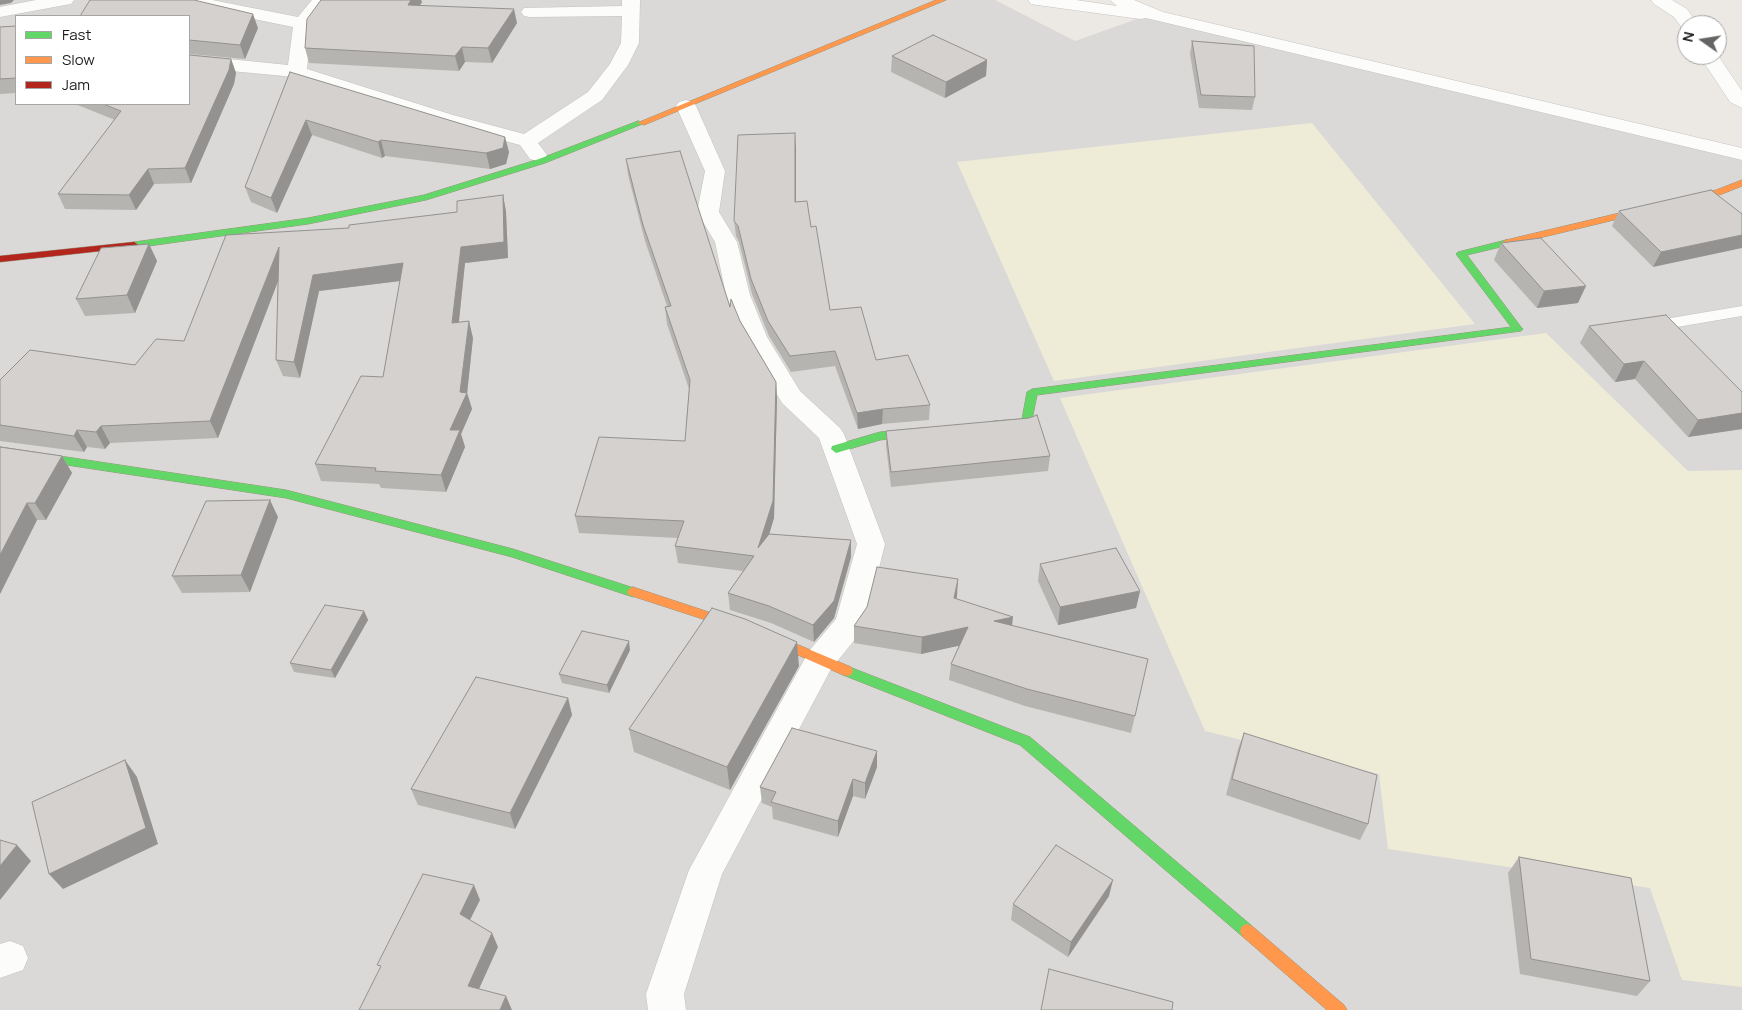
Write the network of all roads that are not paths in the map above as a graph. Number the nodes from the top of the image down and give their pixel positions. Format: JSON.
{"nodes":[{"id":1,"x":61,"y":0,"type":"edge"},
{"id":2,"x":65,"y":0,"type":"edge"},
{"id":3,"x":165,"y":0,"type":"edge"},
{"id":4,"x":321,"y":0,"type":"edge"},
{"id":5,"x":942,"y":0,"type":"edge"},
{"id":6,"x":1037,"y":0,"type":"edge"},
{"id":7,"x":1119,"y":0,"type":"edge"},
{"id":8,"x":1660,"y":0,"type":"edge"},
{"id":9,"x":630,"y":6,"type":"edge"},
{"id":10,"x":0,"y":12,"type":"edge"},
{"id":11,"x":530,"y":12,"type":"dead end"},
{"id":12,"x":1682,"y":15,"type":"edge"},
{"id":13,"x":1158,"y":16,"type":"junction"},
{"id":14,"x":302,"y":23,"type":"junction"},
{"id":15,"x":190,"y":61,"type":"edge"},
{"id":16,"x":1715,"y":65,"type":"edge"},
{"id":17,"x":297,"y":72,"type":"junction"},
{"id":18,"x":1742,"y":102,"type":"edge"},
{"id":19,"x":686,"y":106,"type":"junction"},
{"id":20,"x":527,"y":141,"type":"junction"},
{"id":21,"x":1742,"y":154,"type":"edge"},
{"id":22,"x":542,"y":161,"type":"junction"},
{"id":23,"x":1742,"y":183,"type":"edge"},
{"id":24,"x":0,"y":259,"type":"edge"},
{"id":25,"x":1742,"y":311,"type":"edge"},
{"id":26,"x":1665,"y":324,"type":"edge"},
{"id":27,"x":978,"y":427,"type":"edge"},
{"id":28,"x":939,"y":430,"type":"edge"},
{"id":29,"x":836,"y":449,"type":"junction"},
{"id":30,"x":0,"y":451,"type":"edge"},
{"id":31,"x":820,"y":660,"type":"junction"},
{"id":32,"x":1335,"y":1007,"type":"edge"},
{"id":33,"x":667,"y":1010,"type":"edge"}],
"edges":[{"from":1,"to":2,"type":"street"},
{"from":1,"to":10,"type":"street"},
{"from":3,"to":14,"type":"street"},
{"from":4,"to":14,"type":"street"},
{"from":5,"to":19,"type":"street"},
{"from":6,"to":13,"type":"street"},
{"from":7,"to":13,"type":"street"},
{"from":8,"to":12,"type":"street"},
{"from":9,"to":11,"type":"street"},
{"from":9,"to":20,"type":"street"},
{"from":13,"to":21,"type":"street"},
{"from":14,"to":17,"type":"street"},
{"from":15,"to":17,"type":"street"},
{"from":16,"to":18,"type":"street"},
{"from":17,"to":20,"type":"street"},
{"from":19,"to":22,"type":"street"},
{"from":19,"to":29,"type":"street"},
{"from":20,"to":22,"type":"street"},
{"from":22,"to":24,"type":"street"},
{"from":23,"to":27,"type":"street"},
{"from":25,"to":26,"type":"lane"},
{"from":28,"to":29,"type":"street"},
{"from":29,"to":31,"type":"street"},
{"from":30,"to":31,"type":"street"},
{"from":31,"to":32,"type":"street"},
{"from":31,"to":33,"type":"street"}]}
